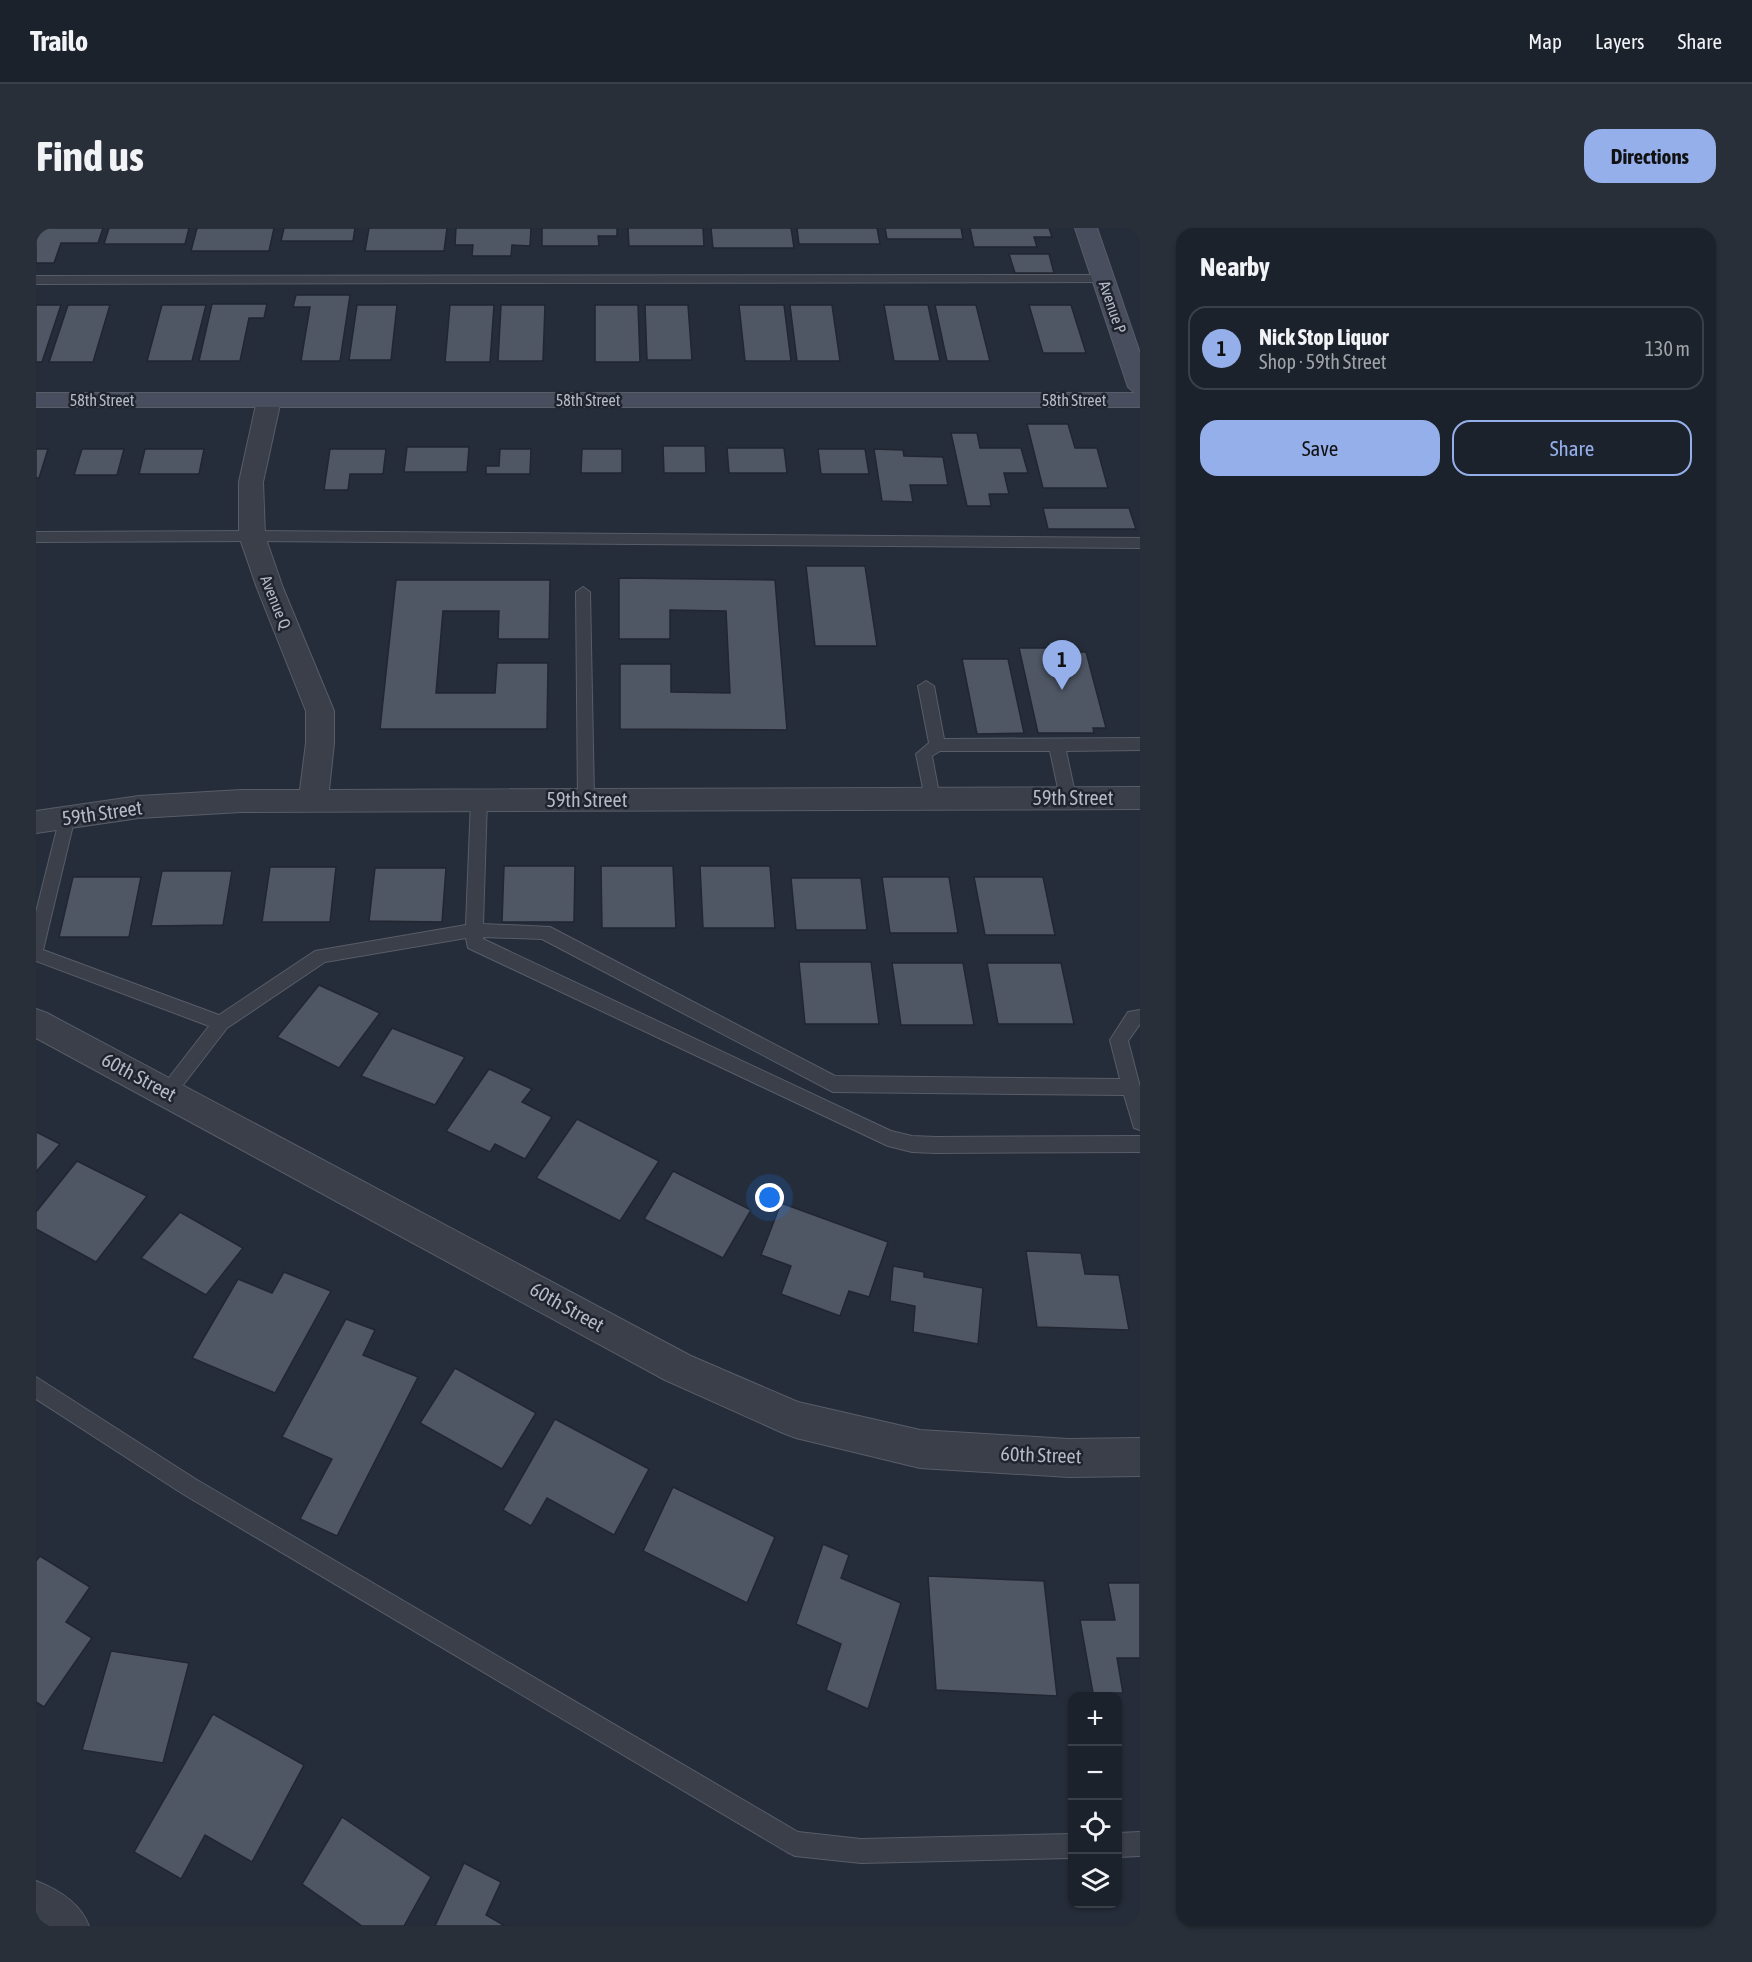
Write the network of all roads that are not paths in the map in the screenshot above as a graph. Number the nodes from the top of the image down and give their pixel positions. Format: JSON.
{"nodes":[{"id":1,"x":1086,"y":228,"type":"edge"},
{"id":2,"x":1103,"y":279,"type":"junction"},
{"id":3,"x":36,"y":280,"type":"edge"},
{"id":4,"x":1140,"y":387,"type":"edge"},
{"id":5,"x":36,"y":400,"type":"edge"},
{"id":6,"x":269,"y":400,"type":"junction"},
{"id":7,"x":1140,"y":400,"type":"edge"},
{"id":8,"x":252,"y":536,"type":"junction"},
{"id":9,"x":36,"y":537,"type":"edge"},
{"id":10,"x":1140,"y":543,"type":"edge"},
{"id":11,"x":583,"y":592,"type":"dead end"},
{"id":12,"x":927,"y":686,"type":"dead end"},
{"id":13,"x":1140,"y":744,"type":"edge"},
{"id":14,"x":937,"y":745,"type":"junction"},
{"id":15,"x":1057,"y":745,"type":"junction"},
{"id":16,"x":1068,"y":798,"type":"junction"},
{"id":17,"x":1140,"y":798,"type":"edge"},
{"id":18,"x":932,"y":799,"type":"junction"},
{"id":19,"x":479,"y":800,"type":"junction"},
{"id":20,"x":585,"y":800,"type":"junction"},
{"id":21,"x":313,"y":801,"type":"junction"},
{"id":22,"x":67,"y":818,"type":"junction"},
{"id":23,"x":36,"y":822,"type":"edge"},
{"id":24,"x":474,"y":930,"type":"junction"},
{"id":25,"x":36,"y":947,"type":"edge"},
{"id":26,"x":36,"y":954,"type":"edge"},
{"id":27,"x":1140,"y":1017,"type":"edge"},
{"id":28,"x":36,"y":1022,"type":"edge"},
{"id":29,"x":221,"y":1023,"type":"junction"},
{"id":30,"x":1130,"y":1087,"type":"junction"},
{"id":31,"x":167,"y":1093,"type":"junction"},
{"id":32,"x":1140,"y":1122,"type":"edge"},
{"id":33,"x":1140,"y":1144,"type":"edge"},
{"id":34,"x":36,"y":1387,"type":"edge"},
{"id":35,"x":1140,"y":1457,"type":"edge"},
{"id":36,"x":1140,"y":1844,"type":"edge"},
{"id":37,"x":1122,"y":1845,"type":"edge"},
{"id":38,"x":1068,"y":1846,"type":"edge"},
{"id":39,"x":36,"y":1903,"type":"edge"},
{"id":40,"x":67,"y":1926,"type":"edge"}],
"edges":[{"from":1,"to":2,"type":"street","name":"Avenue P"},
{"from":2,"to":3,"type":"lane"},
{"from":2,"to":4,"type":"street","name":"Avenue P"},
{"from":5,"to":6,"type":"street","name":"58th Street"},
{"from":6,"to":7,"type":"street","name":"58th Street"},
{"from":6,"to":8,"type":"street","name":"Avenue Q"},
{"from":8,"to":9,"type":"lane"},
{"from":8,"to":10,"type":"lane"},
{"from":8,"to":21,"type":"street","name":"Avenue Q"},
{"from":11,"to":20,"type":"lane"},
{"from":12,"to":14,"type":"lane"},
{"from":13,"to":15,"type":"lane"},
{"from":14,"to":15,"type":"lane"},
{"from":14,"to":18,"type":"lane"},
{"from":15,"to":16,"type":"lane"},
{"from":16,"to":17,"type":"street","name":"59th Street"},
{"from":16,"to":18,"type":"street","name":"59th Street"},
{"from":18,"to":20,"type":"street","name":"59th Street"},
{"from":19,"to":20,"type":"street","name":"59th Street"},
{"from":19,"to":21,"type":"street","name":"59th Street"},
{"from":19,"to":24,"type":"lane"},
{"from":21,"to":22,"type":"street","name":"59th Street"},
{"from":22,"to":23,"type":"street","name":"59th Street"},
{"from":22,"to":25,"type":"lane"},
{"from":24,"to":29,"type":"lane"},
{"from":24,"to":30,"type":"lane"},
{"from":24,"to":33,"type":"lane"},
{"from":26,"to":29,"type":"lane"},
{"from":27,"to":30,"type":"lane"},
{"from":28,"to":31,"type":"street","name":"60th Street"},
{"from":29,"to":31,"type":"lane"},
{"from":30,"to":32,"type":"lane"},
{"from":31,"to":35,"type":"street","name":"60th Street"},
{"from":34,"to":38,"type":"lane"},
{"from":36,"to":37,"type":"lane"},
{"from":39,"to":40,"type":"street"}]}
